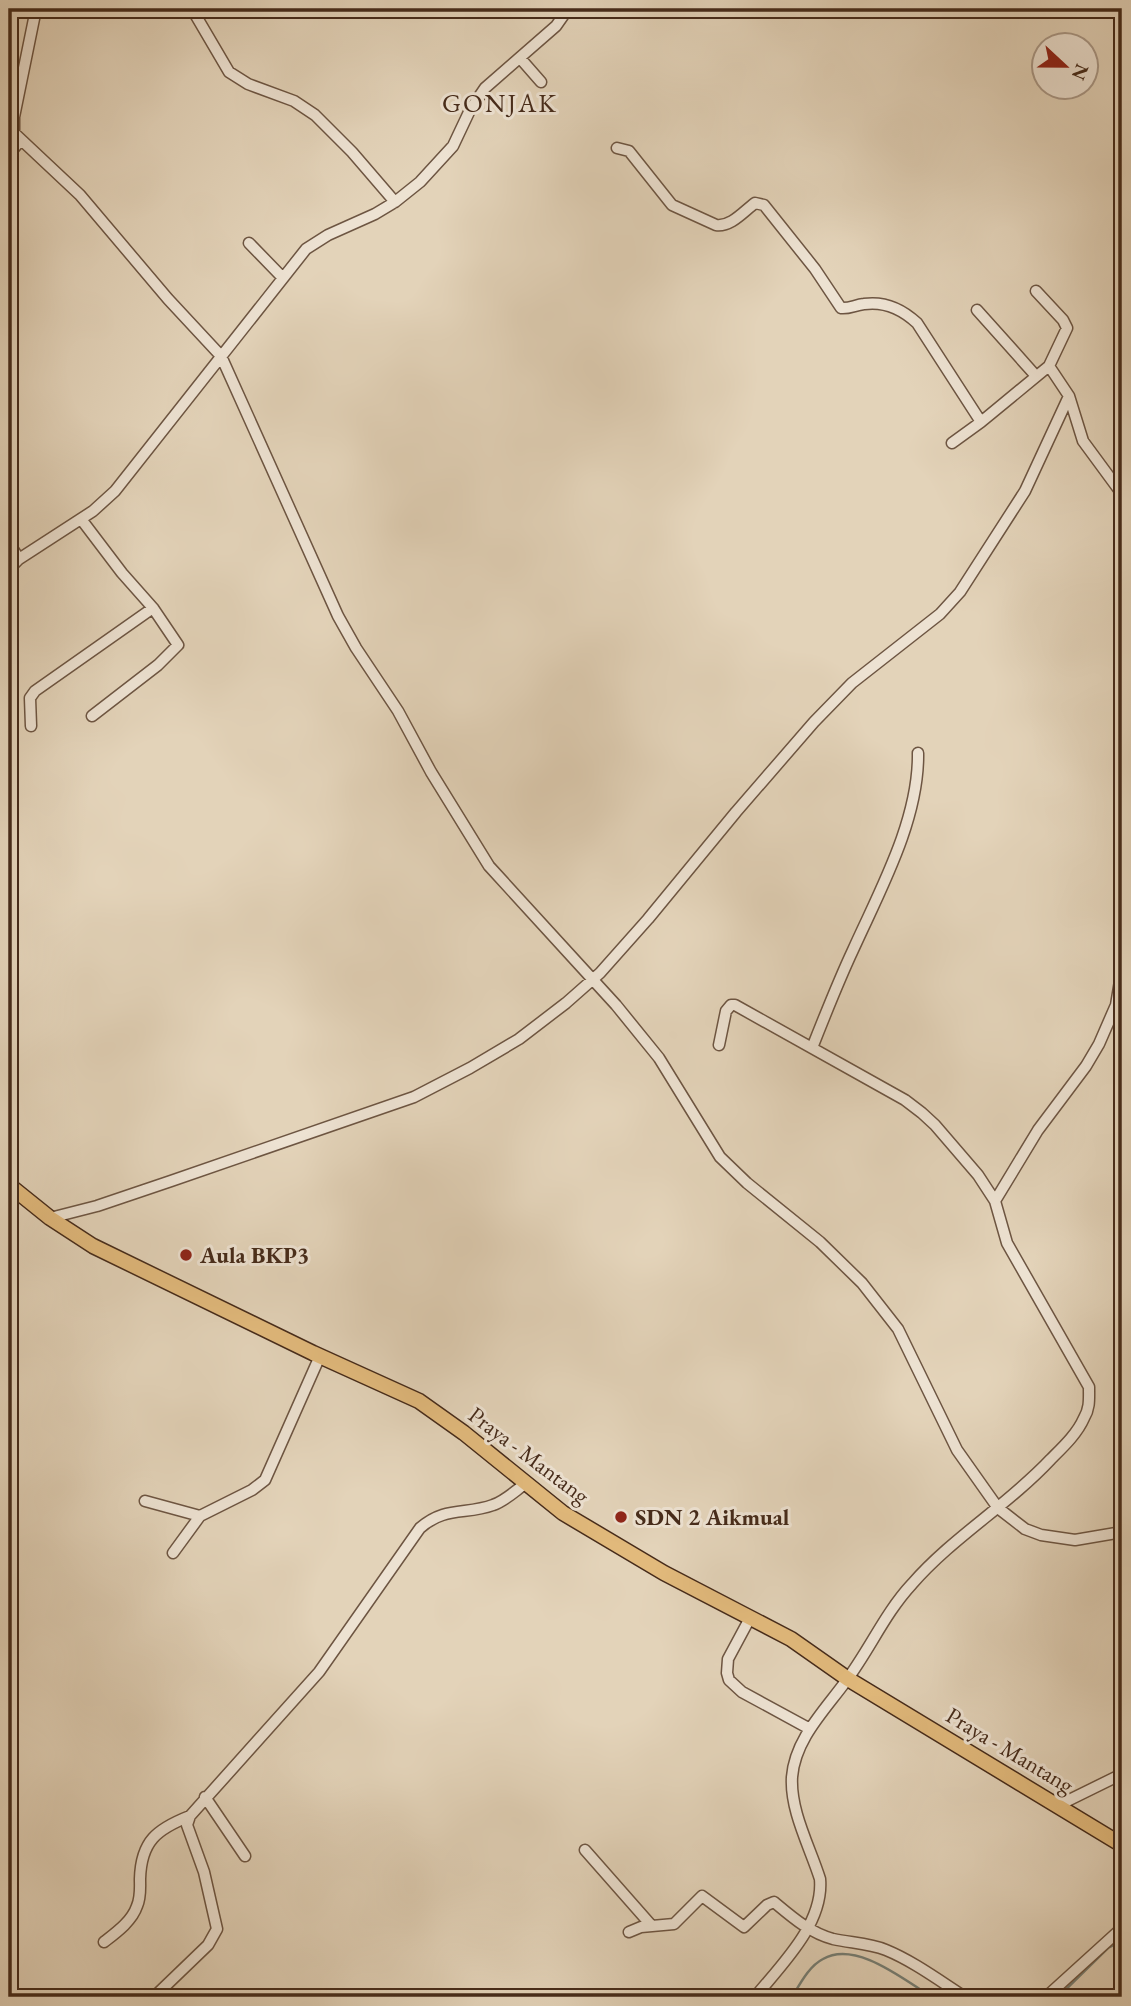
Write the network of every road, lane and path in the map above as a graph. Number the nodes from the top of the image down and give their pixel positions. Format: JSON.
{"nodes":[{"id":1,"x":36,"y":9,"type":"edge"},
{"id":2,"x":192,"y":9,"type":"edge"},
{"id":3,"x":564,"y":9,"type":"edge"},
{"id":4,"x":520,"y":58,"type":"junction"},
{"id":5,"x":541,"y":82,"type":"dead end"},
{"id":6,"x":20,"y":141,"type":"junction"},
{"id":7,"x":617,"y":148,"type":"dead end"},
{"id":8,"x":9,"y":154,"type":"edge"},
{"id":9,"x":395,"y":202,"type":"junction"},
{"id":10,"x":249,"y":243,"type":"dead end"},
{"id":11,"x":283,"y":278,"type":"junction"},
{"id":12,"x":1037,"y":291,"type":"dead end"},
{"id":13,"x":977,"y":310,"type":"dead end"},
{"id":14,"x":221,"y":356,"type":"junction"},
{"id":15,"x":1049,"y":366,"type":"junction"},
{"id":16,"x":1036,"y":376,"type":"junction"},
{"id":17,"x":1069,"y":396,"type":"junction"},
{"id":18,"x":981,"y":422,"type":"junction"},
{"id":19,"x":952,"y":443,"type":"dead end"},
{"id":20,"x":1122,"y":494,"type":"edge"},
{"id":21,"x":81,"y":519,"type":"junction"},
{"id":22,"x":9,"y":542,"type":"edge"},
{"id":23,"x":19,"y":559,"type":"junction"},
{"id":24,"x":9,"y":569,"type":"edge"},
{"id":25,"x":153,"y":608,"type":"junction"},
{"id":26,"x":92,"y":716,"type":"dead end"},
{"id":27,"x":31,"y":726,"type":"dead end"},
{"id":28,"x":918,"y":753,"type":"dead end"},
{"id":29,"x":1122,"y":969,"type":"edge"},
{"id":30,"x":592,"y":981,"type":"junction"},
{"id":31,"x":719,"y":1045,"type":"dead end"},
{"id":32,"x":812,"y":1048,"type":"junction"},
{"id":33,"x":9,"y":1185,"type":"edge"},
{"id":34,"x":995,"y":1201,"type":"junction"},
{"id":35,"x":50,"y":1218,"type":"junction"},
{"id":36,"x":320,"y":1356,"type":"junction"},
{"id":37,"x":525,"y":1484,"type":"junction"},
{"id":38,"x":145,"y":1501,"type":"dead end"},
{"id":39,"x":998,"y":1508,"type":"junction"},
{"id":40,"x":200,"y":1516,"type":"junction"},
{"id":41,"x":1122,"y":1532,"type":"edge"},
{"id":42,"x":173,"y":1553,"type":"dead end"},
{"id":43,"x":750,"y":1618,"type":"junction"},
{"id":44,"x":848,"y":1678,"type":"junction"},
{"id":45,"x":810,"y":1729,"type":"junction"},
{"id":46,"x":1122,"y":1774,"type":"edge"},
{"id":47,"x":205,"y":1797,"type":"junction"},
{"id":48,"x":1067,"y":1812,"type":"junction"},
{"id":49,"x":190,"y":1816,"type":"junction"},
{"id":50,"x":1122,"y":1845,"type":"edge"},
{"id":51,"x":585,"y":1850,"type":"dead end"},
{"id":52,"x":245,"y":1856,"type":"dead end"},
{"id":53,"x":651,"y":1925,"type":"junction"},
{"id":54,"x":807,"y":1928,"type":"junction"},
{"id":55,"x":1122,"y":1928,"type":"edge"},
{"id":56,"x":629,"y":1932,"type":"dead end"},
{"id":57,"x":104,"y":1941,"type":"dead end"},
{"id":58,"x":9,"y":1988,"type":"edge"},
{"id":59,"x":17,"y":1997,"type":"edge"},
{"id":60,"x":154,"y":1997,"type":"edge"},
{"id":61,"x":755,"y":1997,"type":"edge"},
{"id":62,"x":965,"y":1997,"type":"edge"},
{"id":63,"x":1046,"y":1997,"type":"edge"}],
"edges":[{"from":1,"to":6,"type":"street"},
{"from":2,"to":9,"type":"street"},
{"from":3,"to":4,"type":"street"},
{"from":4,"to":5,"type":"street"},
{"from":4,"to":9,"type":"street"},
{"from":6,"to":8,"type":"street"},
{"from":6,"to":14,"type":"street"},
{"from":7,"to":18,"type":"street"},
{"from":9,"to":11,"type":"street"},
{"from":10,"to":11,"type":"street"},
{"from":11,"to":14,"type":"street"},
{"from":12,"to":15,"type":"street"},
{"from":13,"to":16,"type":"street"},
{"from":14,"to":21,"type":"street"},
{"from":14,"to":30,"type":"street"},
{"from":15,"to":16,"type":"street"},
{"from":15,"to":17,"type":"street"},
{"from":16,"to":18,"type":"street"},
{"from":17,"to":20,"type":"street"},
{"from":17,"to":30,"type":"street"},
{"from":18,"to":19,"type":"street"},
{"from":21,"to":23,"type":"street"},
{"from":21,"to":25,"type":"street"},
{"from":22,"to":23,"type":"street"},
{"from":23,"to":24,"type":"street"},
{"from":25,"to":26,"type":"street"},
{"from":25,"to":27,"type":"street"},
{"from":28,"to":32,"type":"street"},
{"from":29,"to":34,"type":"street"},
{"from":30,"to":35,"type":"street"},
{"from":30,"to":39,"type":"street"},
{"from":31,"to":32,"type":"street"},
{"from":32,"to":34,"type":"street"},
{"from":33,"to":35,"type":"main road","name":"Praya - Mantang"},
{"from":34,"to":39,"type":"street"},
{"from":35,"to":36,"type":"main road","name":"Praya - Mantang"},
{"from":36,"to":37,"type":"main road","name":"Praya - Mantang"},
{"from":36,"to":40,"type":"street"},
{"from":37,"to":43,"type":"main road","name":"Praya - Mantang"},
{"from":37,"to":47,"type":"street"},
{"from":38,"to":40,"type":"street"},
{"from":39,"to":41,"type":"street"},
{"from":39,"to":44,"type":"street"},
{"from":40,"to":42,"type":"street"},
{"from":43,"to":44,"type":"main road","name":"Praya - Mantang"},
{"from":43,"to":45,"type":"street"},
{"from":44,"to":45,"type":"street"},
{"from":44,"to":48,"type":"main road","name":"Praya - Mantang"},
{"from":45,"to":54,"type":"street"},
{"from":46,"to":48,"type":"street"},
{"from":47,"to":49,"type":"street"},
{"from":47,"to":52,"type":"street"},
{"from":48,"to":50,"type":"main road","name":"Praya - Mantang"},
{"from":49,"to":57,"type":"street"},
{"from":49,"to":60,"type":"street"},
{"from":51,"to":53,"type":"street"},
{"from":53,"to":54,"type":"street"},
{"from":53,"to":56,"type":"street"},
{"from":54,"to":61,"type":"street"},
{"from":54,"to":62,"type":"street"},
{"from":55,"to":63,"type":"street"},
{"from":58,"to":59,"type":"street"}]}
